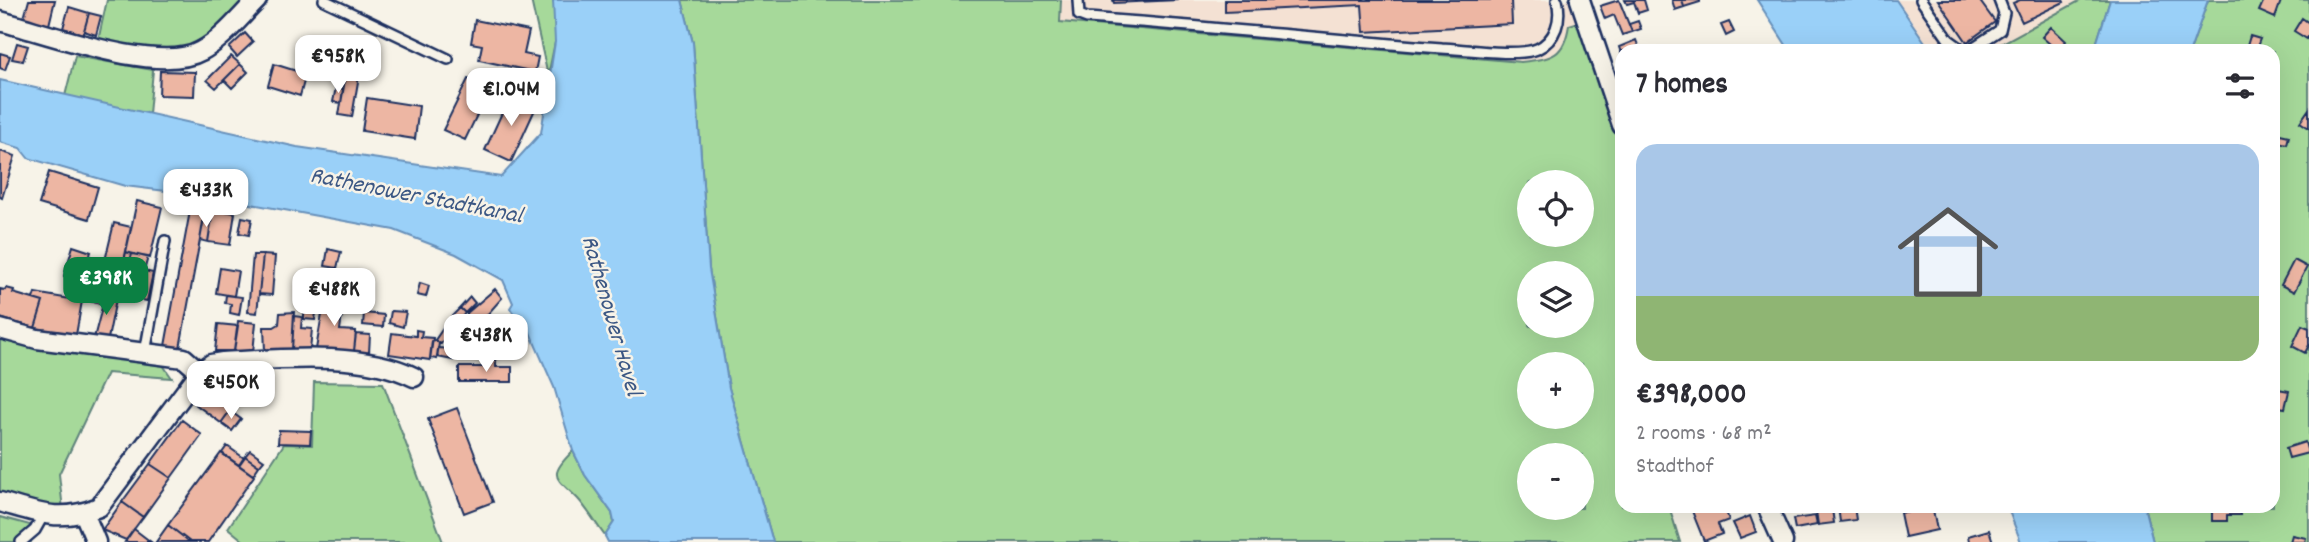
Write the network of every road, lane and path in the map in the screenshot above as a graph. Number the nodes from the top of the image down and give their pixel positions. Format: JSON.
{"nodes":[{"id":1,"x":257,"y":0,"type":"edge"},
{"id":2,"x":324,"y":0,"type":"edge"},
{"id":3,"x":1078,"y":0,"type":"edge"},
{"id":4,"x":1557,"y":0,"type":"edge"},
{"id":5,"x":1580,"y":0,"type":"edge"},
{"id":6,"x":1921,"y":0,"type":"edge"},
{"id":7,"x":1999,"y":0,"type":"edge"},
{"id":8,"x":0,"y":21,"type":"edge"},
{"id":9,"x":1953,"y":44,"type":"edge"},
{"id":10,"x":1979,"y":44,"type":"edge"},
{"id":11,"x":447,"y":60,"type":"dead end"},
{"id":12,"x":1615,"y":104,"type":"edge"},
{"id":13,"x":165,"y":241,"type":"dead end"},
{"id":14,"x":0,"y":328,"type":"edge"},
{"id":15,"x":145,"y":353,"type":"junction"},
{"id":16,"x":200,"y":372,"type":"junction"},
{"id":17,"x":414,"y":377,"type":"dead end"},
{"id":18,"x":0,"y":502,"type":"edge"},
{"id":19,"x":84,"y":513,"type":"junction"},
{"id":20,"x":1769,"y":513,"type":"edge"},
{"id":21,"x":44,"y":514,"type":"junction"},
{"id":22,"x":22,"y":542,"type":"edge"},
{"id":23,"x":96,"y":542,"type":"edge"},
{"id":24,"x":1783,"y":542,"type":"edge"}],
"edges":[{"from":1,"to":8,"type":"street"},
{"from":2,"to":11,"type":"lane"},
{"from":3,"to":4,"type":"lane"},
{"from":5,"to":12,"type":"street"},
{"from":6,"to":9,"type":"lane"},
{"from":7,"to":10,"type":"lane"},
{"from":13,"to":15,"type":"lane"},
{"from":14,"to":15,"type":"street"},
{"from":15,"to":16,"type":"street"},
{"from":16,"to":17,"type":"street"},
{"from":16,"to":19,"type":"street"},
{"from":18,"to":21,"type":"street"},
{"from":19,"to":21,"type":"street"},
{"from":19,"to":23,"type":"street"},
{"from":20,"to":24,"type":"street"},
{"from":21,"to":22,"type":"lane"}]}
